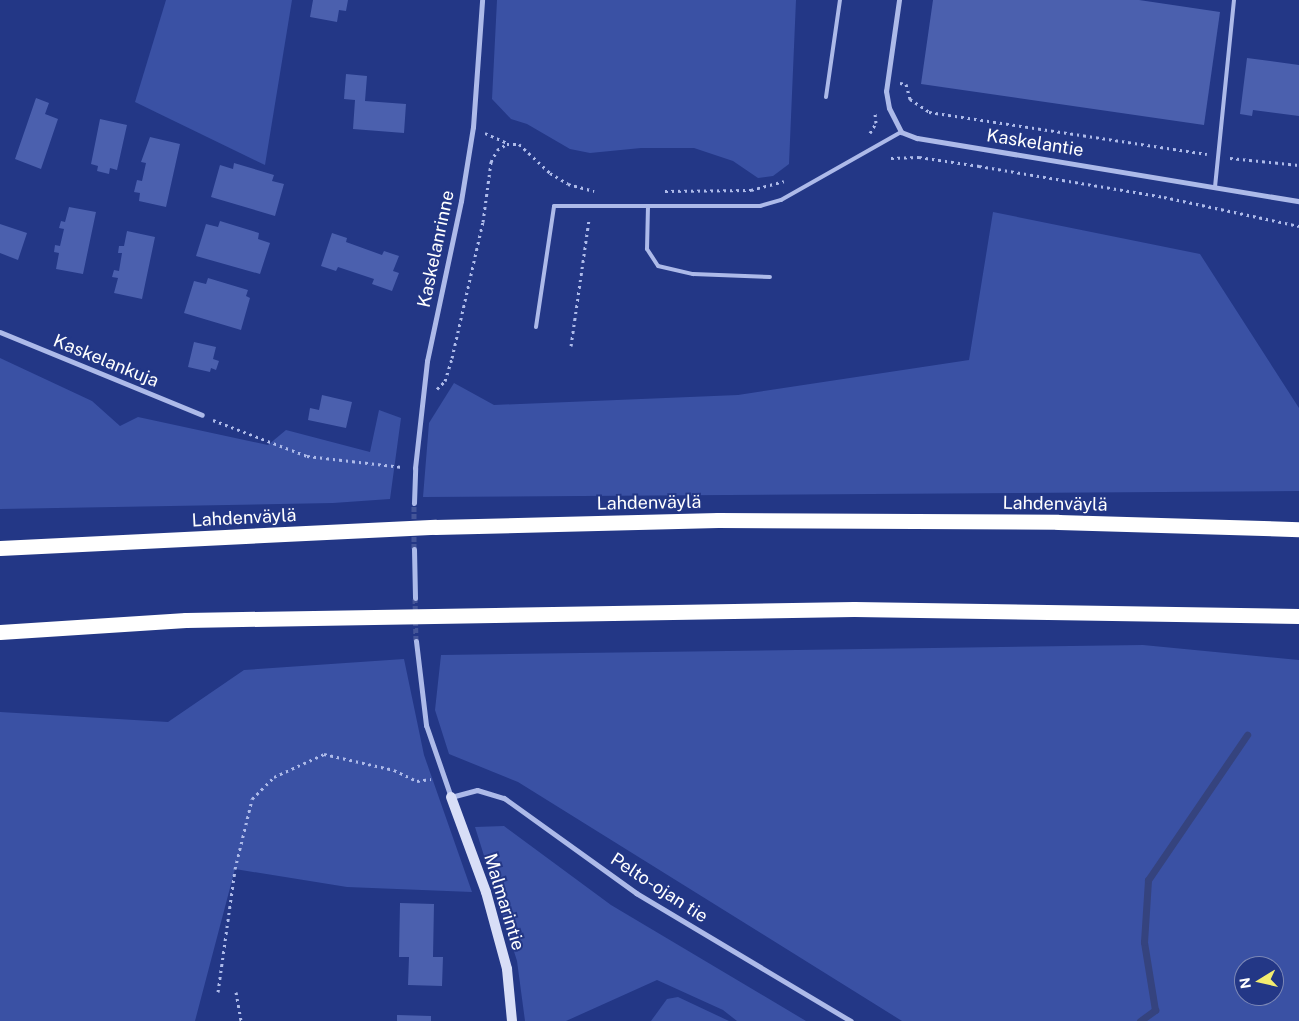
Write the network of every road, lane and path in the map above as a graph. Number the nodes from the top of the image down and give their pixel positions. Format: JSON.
{"nodes":[{"id":1,"x":482,"y":0,"type":"edge"},
{"id":2,"x":840,"y":0,"type":"edge"},
{"id":3,"x":899,"y":0,"type":"edge"},
{"id":4,"x":1234,"y":0,"type":"edge"},
{"id":5,"x":906,"y":84,"type":"dead end"},
{"id":6,"x":826,"y":97,"type":"dead end"},
{"id":7,"x":473,"y":128,"type":"junction"},
{"id":8,"x":901,"y":132,"type":"junction"},
{"id":9,"x":507,"y":144,"type":"dead end"},
{"id":10,"x":1220,"y":156,"type":"junction"},
{"id":11,"x":891,"y":158,"type":"dead end"},
{"id":12,"x":1299,"y":166,"type":"edge"},
{"id":13,"x":1215,"y":187,"type":"junction"},
{"id":14,"x":592,"y":191,"type":"dead end"},
{"id":15,"x":1299,"y":201,"type":"edge"},
{"id":16,"x":590,"y":205,"type":"junction"},
{"id":17,"x":648,"y":206,"type":"junction"},
{"id":18,"x":1299,"y":226,"type":"edge"},
{"id":19,"x":770,"y":276,"type":"dead end"},
{"id":20,"x":536,"y":327,"type":"dead end"},
{"id":21,"x":0,"y":332,"type":"edge"},
{"id":22,"x":571,"y":346,"type":"dead end"},
{"id":23,"x":202,"y":415,"type":"joint"},
{"id":24,"x":415,"y":468,"type":"junction"},
{"id":25,"x":414,"y":503,"type":"tunnel mouth"},
{"id":26,"x":1299,"y":529,"type":"edge"},
{"id":27,"x":0,"y":548,"type":"edge"},
{"id":28,"x":414,"y":549,"type":"tunnel mouth"},
{"id":29,"x":415,"y":598,"type":"tunnel mouth"},
{"id":30,"x":1299,"y":616,"type":"edge"},
{"id":31,"x":0,"y":632,"type":"edge"},
{"id":32,"x":416,"y":641,"type":"tunnel mouth"},
{"id":33,"x":443,"y":776,"type":"junction"},
{"id":34,"x":451,"y":796,"type":"junction"},
{"id":35,"x":218,"y":992,"type":"dead end"},
{"id":36,"x":236,"y":992,"type":"dead end"},
{"id":37,"x":241,"y":1021,"type":"edge"},
{"id":38,"x":512,"y":1021,"type":"edge"},
{"id":39,"x":851,"y":1021,"type":"edge"}],
"edges":[{"from":1,"to":7,"type":"street","name":"Kaskelanrinne"},
{"from":2,"to":6,"type":"lane"},
{"from":3,"to":8,"type":"street"},
{"from":4,"to":10,"type":"lane"},
{"from":5,"to":10,"type":"path"},
{"from":7,"to":9,"type":"path"},
{"from":7,"to":24,"type":"street","name":"Kaskelanrinne"},
{"from":8,"to":13,"type":"street","name":"Kaskelantie"},
{"from":8,"to":17,"type":"lane"},
{"from":10,"to":12,"type":"path"},
{"from":10,"to":13,"type":"lane"},
{"from":11,"to":18,"type":"path"},
{"from":13,"to":15,"type":"street","name":"Kaskelantie"},
{"from":14,"to":16,"type":"path"},
{"from":16,"to":17,"type":"lane"},
{"from":16,"to":20,"type":"lane"},
{"from":16,"to":22,"type":"path"},
{"from":17,"to":19,"type":"lane"},
{"from":21,"to":23,"type":"street","name":"Kaskelankuja"},
{"from":23,"to":24,"type":"path"},
{"from":24,"to":25,"type":"street","name":"Kaskelanrinne"},
{"from":26,"to":27,"type":"highway","name":"Lahdenväylä"},
{"from":28,"to":29,"type":"street"},
{"from":30,"to":31,"type":"highway"},
{"from":32,"to":33,"type":"street"},
{"from":33,"to":34,"type":"street"},
{"from":33,"to":35,"type":"path"},
{"from":34,"to":38,"type":"street","name":"Malmarintie"},
{"from":34,"to":39,"type":"street","name":"Pelto-ojan tie"},
{"from":36,"to":37,"type":"path"}]}
